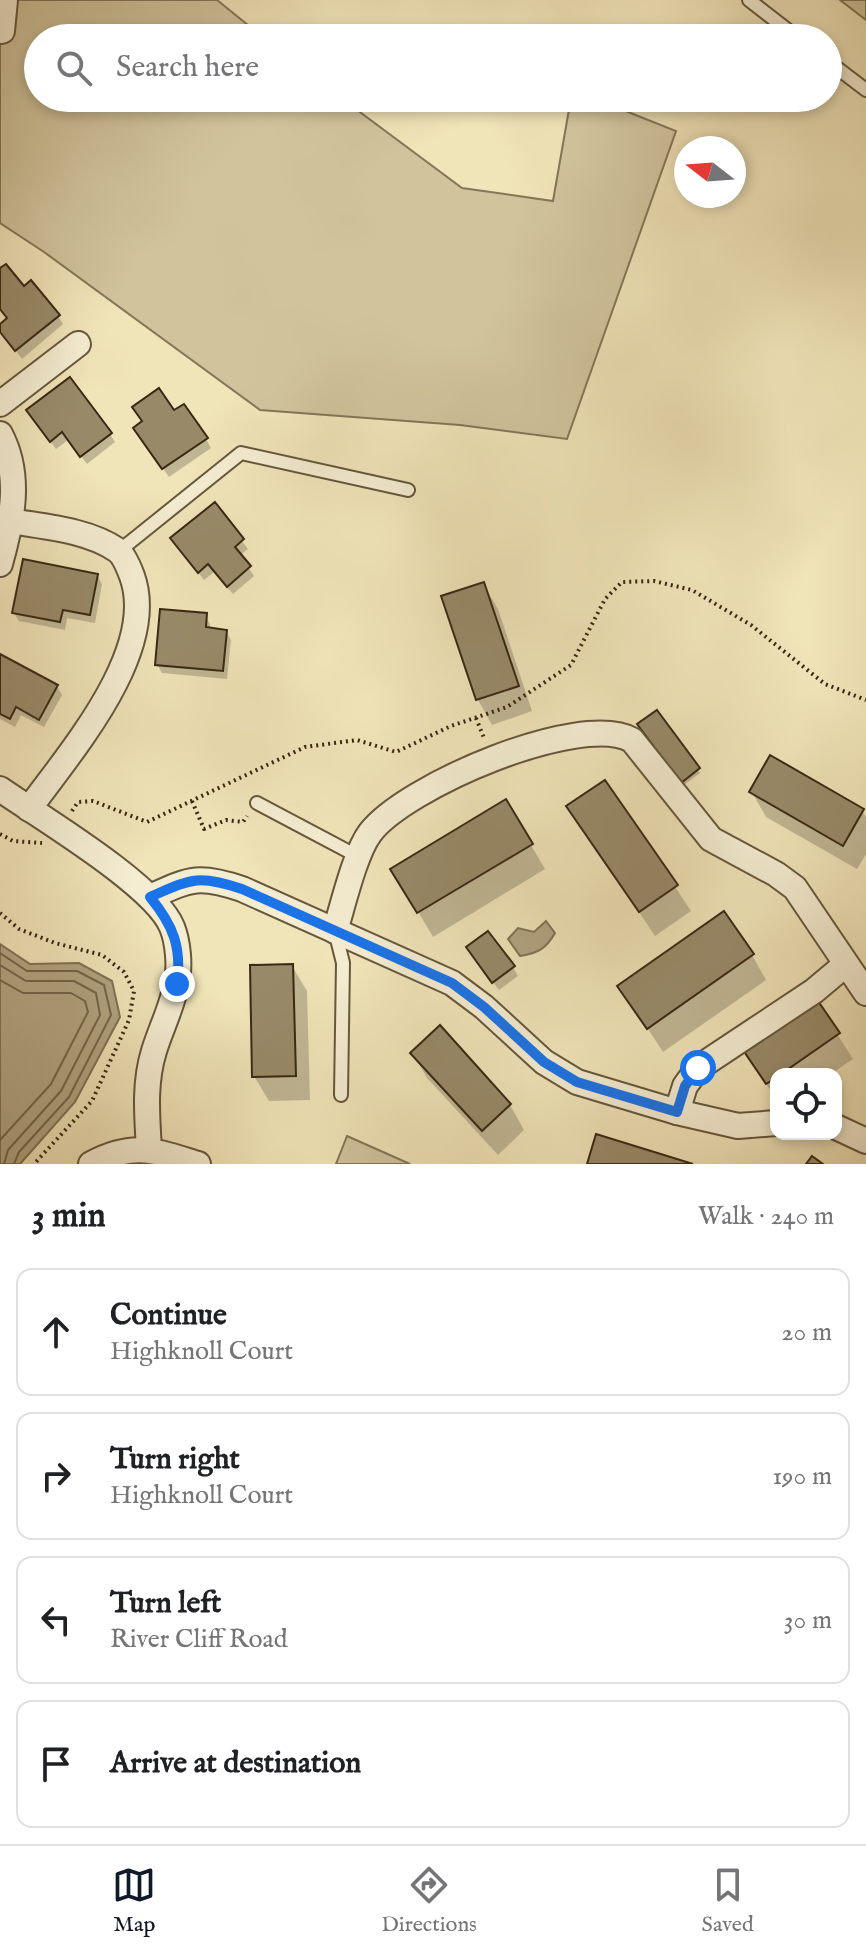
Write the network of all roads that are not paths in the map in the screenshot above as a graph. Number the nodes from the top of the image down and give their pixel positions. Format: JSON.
{"nodes":[{"id":1,"x":5,"y":0,"type":"edge"},
{"id":2,"x":749,"y":0,"type":"edge"},
{"id":3,"x":780,"y":24,"type":"edge"},
{"id":4,"x":2,"y":31,"type":"dead end"},
{"id":5,"x":842,"y":72,"type":"edge"},
{"id":6,"x":866,"y":90,"type":"edge"},
{"id":7,"x":78,"y":344,"type":"dead end"},
{"id":8,"x":0,"y":404,"type":"edge"},
{"id":9,"x":0,"y":434,"type":"edge"},
{"id":10,"x":408,"y":490,"type":"dead end"},
{"id":11,"x":11,"y":521,"type":"junction"},
{"id":12,"x":119,"y":551,"type":"junction"},
{"id":13,"x":0,"y":564,"type":"edge"},
{"id":14,"x":0,"y":789,"type":"edge"},
{"id":15,"x":257,"y":803,"type":"road end"},
{"id":16,"x":29,"y":809,"type":"junction"},
{"id":17,"x":359,"y":857,"type":"junction"},
{"id":18,"x":150,"y":897,"type":"junction"},
{"id":19,"x":335,"y":931,"type":"junction"},
{"id":20,"x":845,"y":965,"type":"junction"},
{"id":21,"x":866,"y":993,"type":"edge"},
{"id":22,"x":341,"y":1095,"type":"dead end"},
{"id":23,"x":677,"y":1112,"type":"junction"},
{"id":24,"x":770,"y":1123,"type":"edge"},
{"id":25,"x":842,"y":1130,"type":"edge"},
{"id":26,"x":866,"y":1141,"type":"edge"},
{"id":27,"x":149,"y":1149,"type":"junction"},
{"id":28,"x":91,"y":1164,"type":"edge"},
{"id":29,"x":198,"y":1164,"type":"edge"}],
"edges":[{"from":1,"to":4,"type":"street"},
{"from":2,"to":3,"type":"lane"},
{"from":5,"to":6,"type":"lane"},
{"from":7,"to":8,"type":"street"},
{"from":9,"to":11,"type":"street"},
{"from":10,"to":12,"type":"lane"},
{"from":11,"to":12,"type":"street"},
{"from":11,"to":13,"type":"street"},
{"from":12,"to":16,"type":"street"},
{"from":14,"to":16,"type":"street"},
{"from":15,"to":17,"type":"lane"},
{"from":16,"to":18,"type":"street"},
{"from":17,"to":19,"type":"street"},
{"from":17,"to":20,"type":"street"},
{"from":18,"to":19,"type":"street"},
{"from":18,"to":27,"type":"street"},
{"from":19,"to":22,"type":"lane"},
{"from":19,"to":23,"type":"street"},
{"from":20,"to":21,"type":"street"},
{"from":20,"to":23,"type":"street"},
{"from":23,"to":24,"type":"street"},
{"from":25,"to":26,"type":"street"},
{"from":27,"to":28,"type":"street"},
{"from":27,"to":29,"type":"street"}]}
